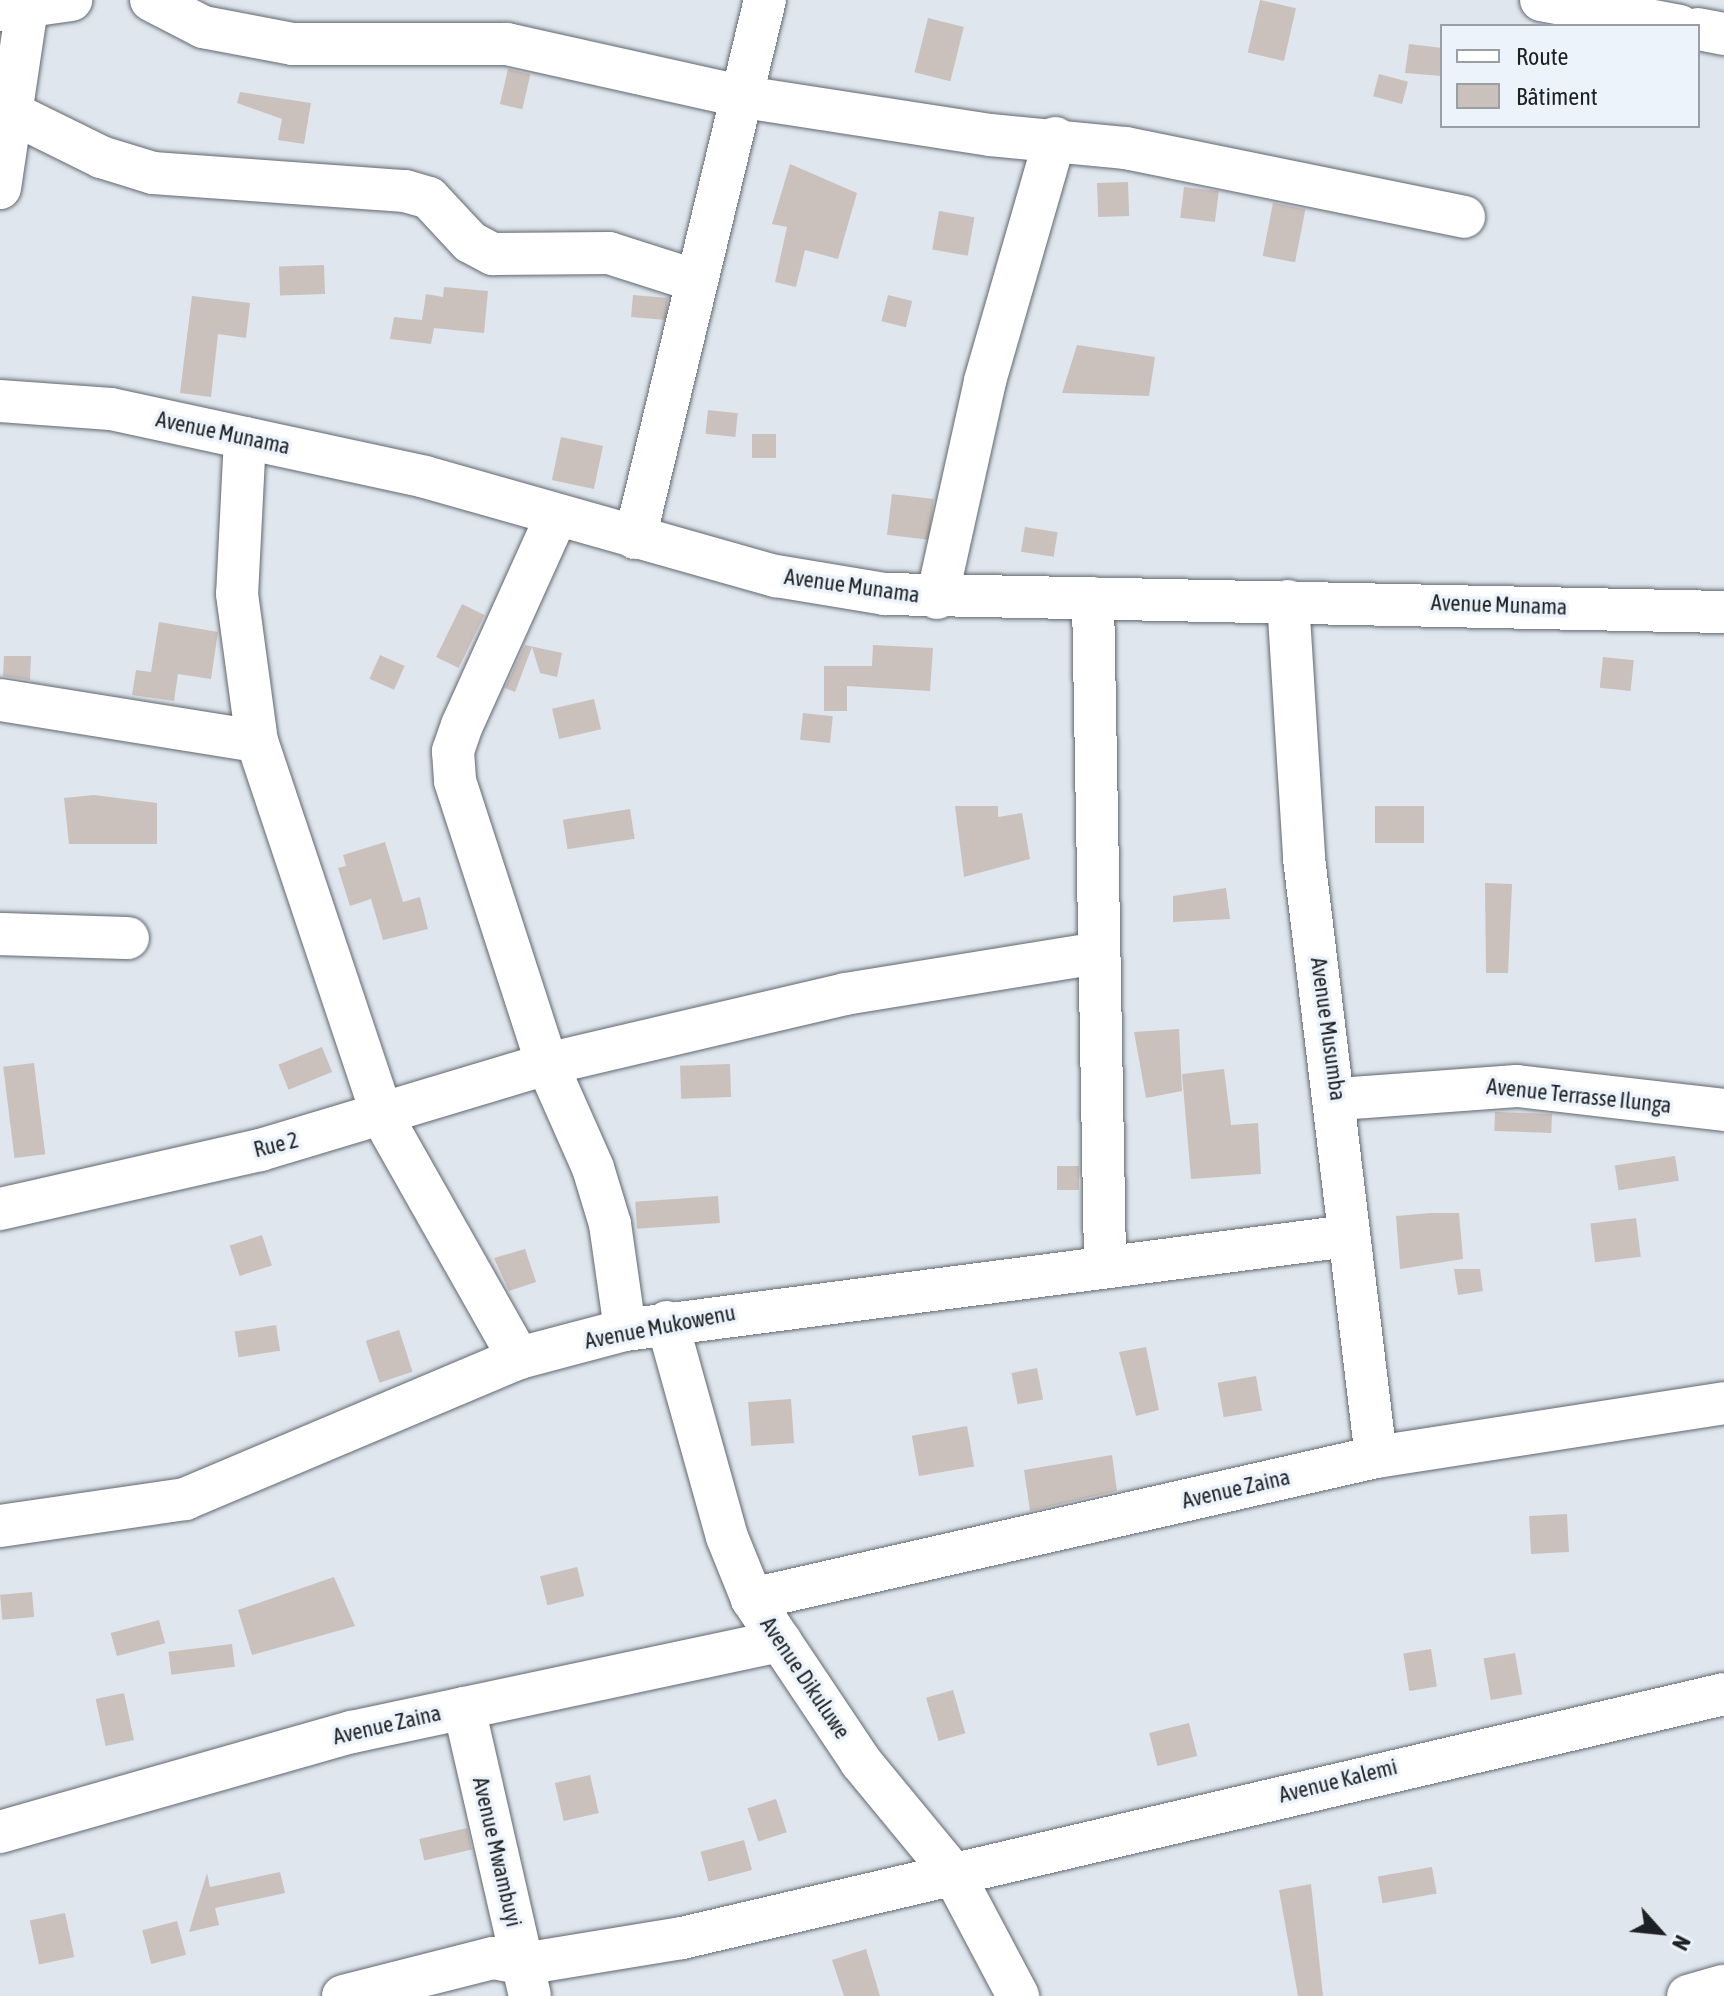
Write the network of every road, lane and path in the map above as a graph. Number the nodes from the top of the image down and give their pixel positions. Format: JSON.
{"nodes":[{"id":1,"x":71,"y":0,"type":"edge"},
{"id":2,"x":151,"y":0,"type":"edge"},
{"id":3,"x":765,"y":0,"type":"edge"},
{"id":4,"x":1541,"y":0,"type":"edge"},
{"id":5,"x":18,"y":6,"type":"edge"},
{"id":6,"x":1669,"y":24,"type":"edge"},
{"id":7,"x":1700,"y":29,"type":"edge"},
{"id":8,"x":1724,"y":34,"type":"edge"},
{"id":9,"x":744,"y":97,"type":"junction"},
{"id":10,"x":10,"y":112,"type":"junction"},
{"id":11,"x":1055,"y":138,"type":"junction"},
{"id":12,"x":0,"y":188,"type":"edge"},
{"id":13,"x":1464,"y":217,"type":"dead end"},
{"id":14,"x":697,"y":281,"type":"junction"},
{"id":15,"x":0,"y":401,"type":"edge"},
{"id":16,"x":245,"y":438,"type":"junction"},
{"id":17,"x":556,"y":517,"type":"junction"},
{"id":18,"x":635,"y":538,"type":"junction"},
{"id":19,"x":937,"y":598,"type":"junction"},
{"id":20,"x":1093,"y":598,"type":"junction"},
{"id":21,"x":1288,"y":601,"type":"junction"},
{"id":22,"x":1724,"y":612,"type":"edge"},
{"id":23,"x":0,"y":700,"type":"edge"},
{"id":24,"x":257,"y":741,"type":"junction"},
{"id":25,"x":0,"y":934,"type":"edge"},
{"id":26,"x":128,"y":938,"type":"dead end"},
{"id":27,"x":1097,"y":953,"type":"junction"},
{"id":28,"x":547,"y":1064,"type":"junction"},
{"id":29,"x":1339,"y":1099,"type":"junction"},
{"id":30,"x":1724,"y":1110,"type":"edge"},
{"id":31,"x":383,"y":1118,"type":"junction"},
{"id":32,"x":0,"y":1209,"type":"edge"},
{"id":33,"x":1348,"y":1236,"type":"junction"},
{"id":34,"x":1105,"y":1262,"type":"junction"},
{"id":35,"x":667,"y":1322,"type":"junction"},
{"id":36,"x":625,"y":1330,"type":"junction"},
{"id":37,"x":519,"y":1358,"type":"junction"},
{"id":38,"x":1724,"y":1403,"type":"edge"},
{"id":39,"x":1376,"y":1457,"type":"junction"},
{"id":40,"x":0,"y":1526,"type":"edge"},
{"id":41,"x":752,"y":1599,"type":"junction"},
{"id":42,"x":780,"y":1641,"type":"junction"},
{"id":43,"x":1724,"y":1694,"type":"edge"},
{"id":44,"x":464,"y":1708,"type":"junction"},
{"id":45,"x":0,"y":1832,"type":"edge"},
{"id":46,"x":954,"y":1875,"type":"junction"},
{"id":47,"x":527,"y":1980,"type":"edge"},
{"id":48,"x":1724,"y":1986,"type":"edge"},
{"id":49,"x":343,"y":1996,"type":"edge"},
{"id":50,"x":1018,"y":1996,"type":"edge"},
{"id":51,"x":1688,"y":1996,"type":"edge"}],
"edges":[{"from":1,"to":5,"type":"street"},
{"from":2,"to":9,"type":"street"},
{"from":3,"to":9,"type":"street"},
{"from":4,"to":6,"type":"street"},
{"from":5,"to":10,"type":"street"},
{"from":7,"to":8,"type":"street"},
{"from":9,"to":11,"type":"street"},
{"from":9,"to":14,"type":"street"},
{"from":10,"to":12,"type":"street"},
{"from":10,"to":14,"type":"street"},
{"from":11,"to":13,"type":"street"},
{"from":11,"to":19,"type":"street"},
{"from":14,"to":18,"type":"street"},
{"from":15,"to":16,"type":"street","name":"Avenue Munama"},
{"from":16,"to":17,"type":"street","name":"Avenue Munama"},
{"from":16,"to":24,"type":"street"},
{"from":17,"to":18,"type":"street","name":"Avenue Munama"},
{"from":17,"to":28,"type":"street"},
{"from":18,"to":19,"type":"street","name":"Avenue Munama"},
{"from":19,"to":20,"type":"street","name":"Avenue Munama"},
{"from":20,"to":21,"type":"street","name":"Avenue Munama"},
{"from":20,"to":27,"type":"street"},
{"from":21,"to":22,"type":"street","name":"Avenue Munama"},
{"from":21,"to":29,"type":"street","name":"Avenue Musumba"},
{"from":23,"to":24,"type":"street"},
{"from":24,"to":31,"type":"street"},
{"from":25,"to":26,"type":"street"},
{"from":27,"to":28,"type":"street","name":"Rue 2"},
{"from":27,"to":34,"type":"street"},
{"from":28,"to":31,"type":"street","name":"Rue 2"},
{"from":28,"to":36,"type":"street"},
{"from":29,"to":30,"type":"street","name":"Avenue Terrasse Ilunga"},
{"from":29,"to":33,"type":"street","name":"Avenue Musumba"},
{"from":31,"to":32,"type":"street","name":"Rue 2"},
{"from":31,"to":37,"type":"street"},
{"from":33,"to":34,"type":"street","name":"Avenue Mukowenu"},
{"from":33,"to":39,"type":"street","name":"Avenue Musumba"},
{"from":34,"to":35,"type":"street","name":"Avenue Mukowenu"},
{"from":35,"to":36,"type":"street","name":"Avenue Mukowenu"},
{"from":35,"to":41,"type":"street","name":"Avenue Dikuluwe"},
{"from":36,"to":37,"type":"street","name":"Avenue Mukowenu"},
{"from":37,"to":40,"type":"street","name":"Avenue Mukowenu"},
{"from":38,"to":39,"type":"street","name":"Avenue Zaina"},
{"from":39,"to":41,"type":"street","name":"Avenue Zaina"},
{"from":41,"to":42,"type":"street","name":"Avenue Dikuluwe"},
{"from":42,"to":44,"type":"street","name":"Avenue Zaina"},
{"from":42,"to":46,"type":"street","name":"Avenue Dikuluwe"},
{"from":43,"to":46,"type":"street","name":"Avenue Kalemi"},
{"from":44,"to":45,"type":"street","name":"Avenue Zaina"},
{"from":44,"to":47,"type":"street","name":"Avenue Mwambuyi"},
{"from":46,"to":47,"type":"street","name":"Avenue Kalemi"},
{"from":46,"to":50,"type":"street","name":"Avenue Dikuluwe"},
{"from":47,"to":49,"type":"street","name":"Avenue Kalemi"},
{"from":48,"to":51,"type":"street"}]}
